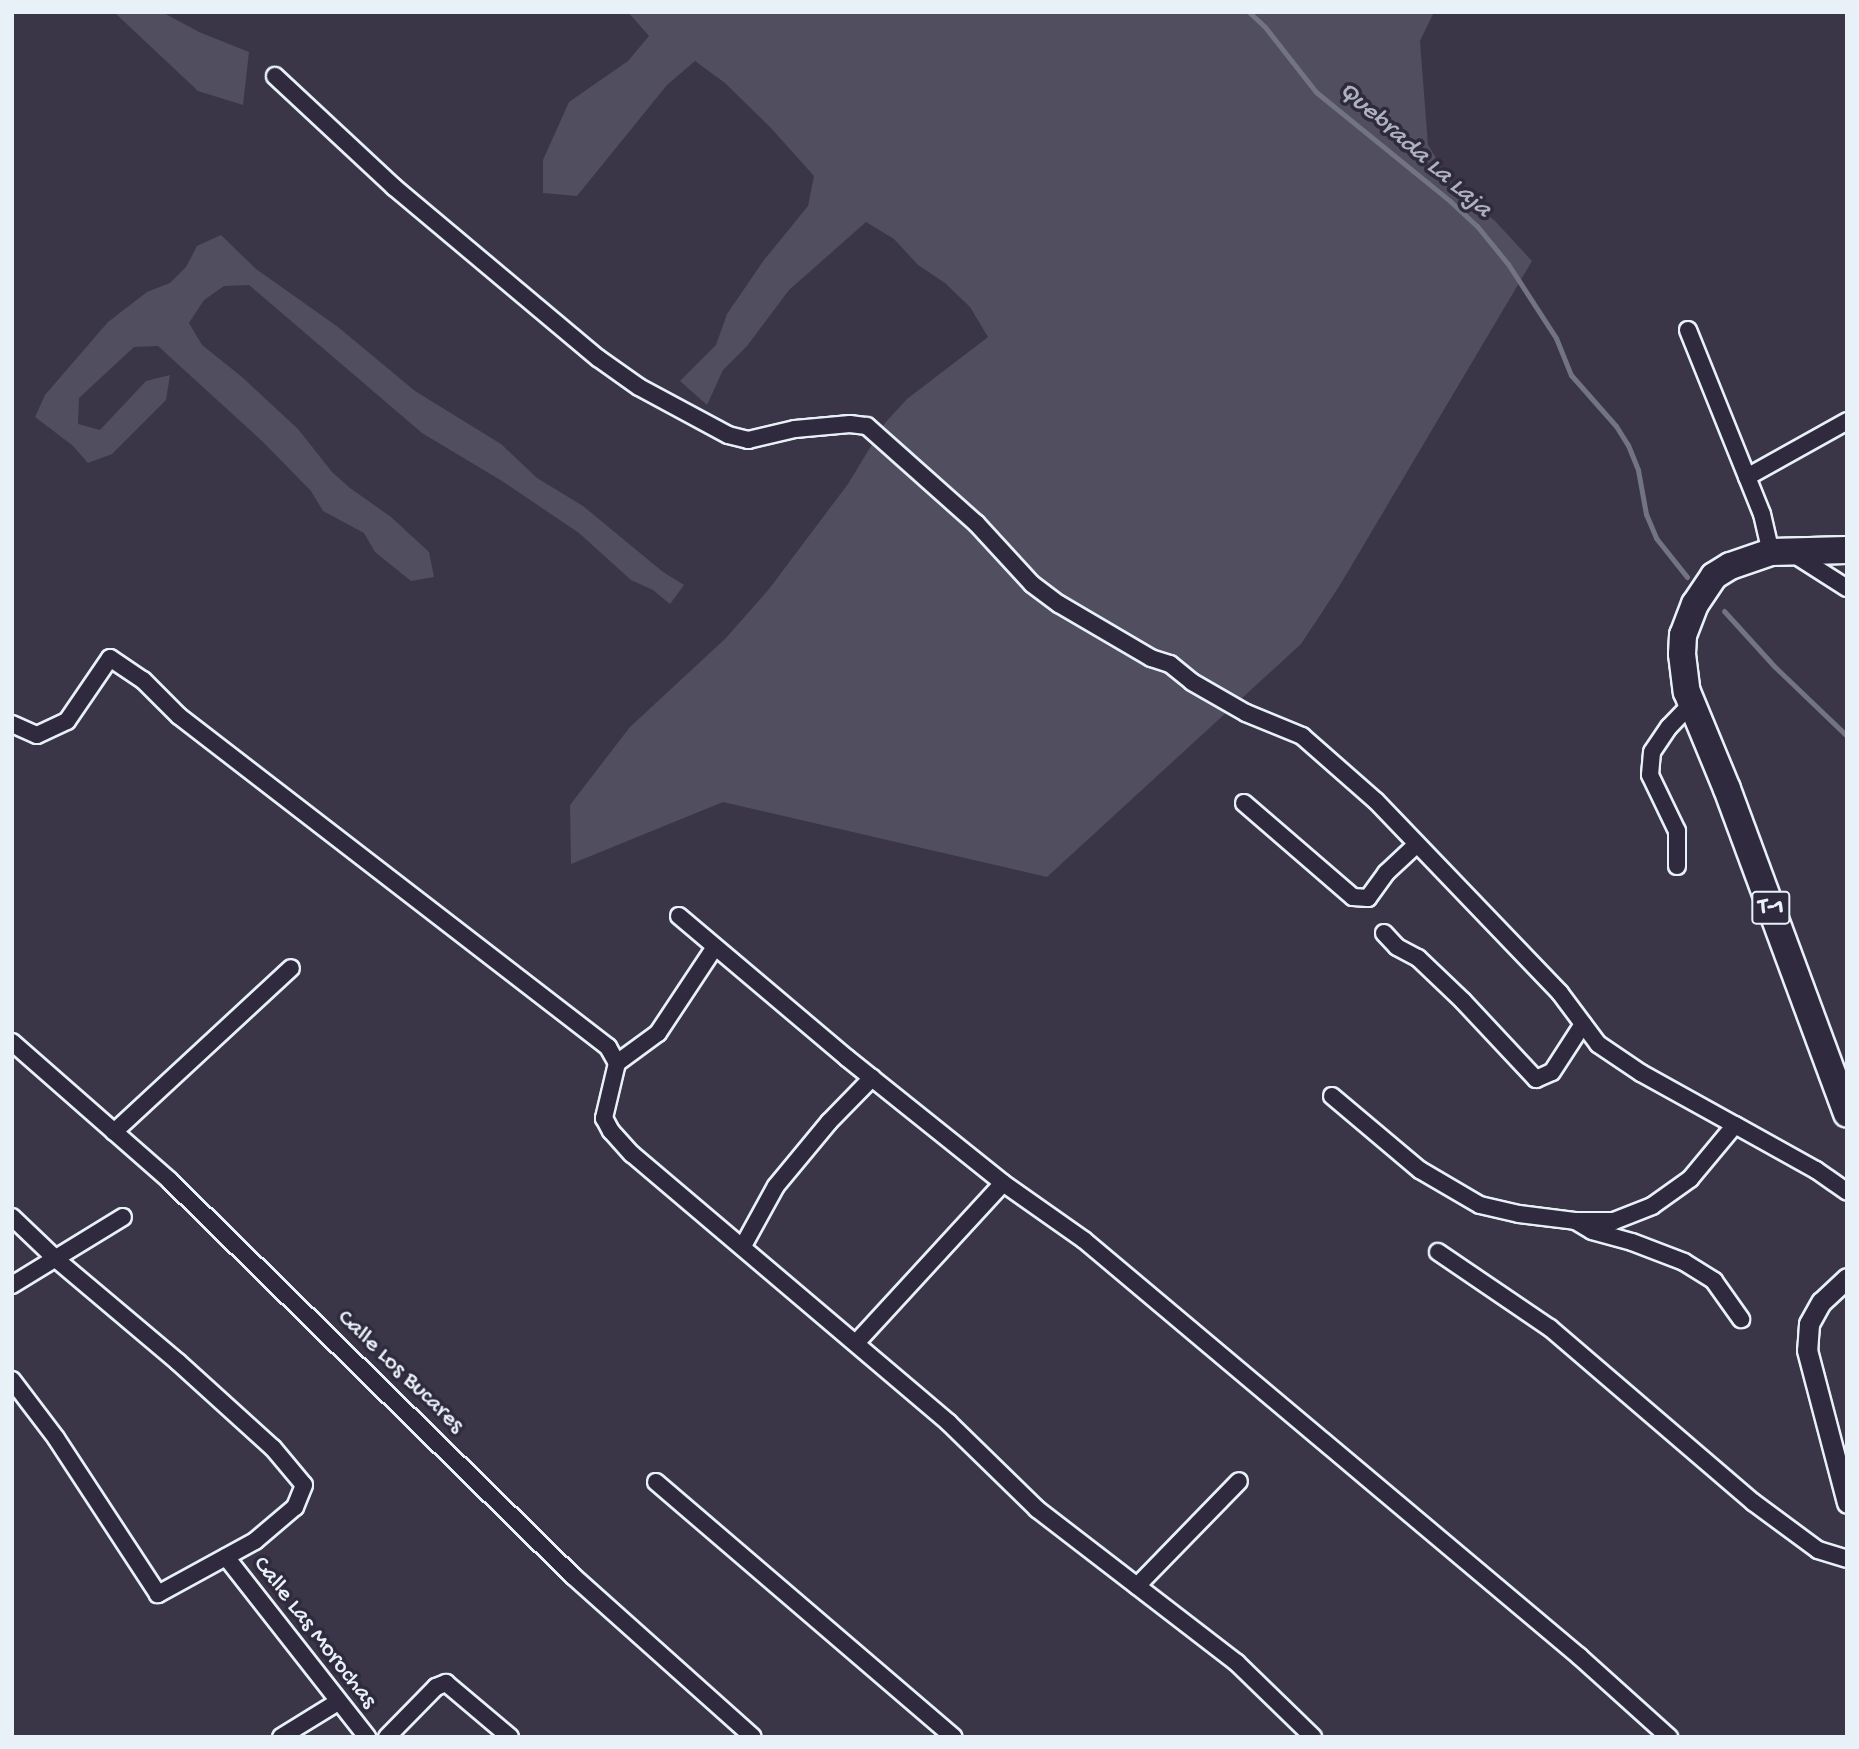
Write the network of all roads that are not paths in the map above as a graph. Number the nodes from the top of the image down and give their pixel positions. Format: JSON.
{"nodes":[{"id":1,"x":275,"y":76,"type":"dead end"},
{"id":2,"x":1688,"y":330,"type":"dead end"},
{"id":3,"x":1847,"y":421,"type":"edge"},
{"id":4,"x":1747,"y":477,"type":"junction"},
{"id":5,"x":1847,"y":550,"type":"edge"},
{"id":6,"x":1780,"y":552,"type":"junction"},
{"id":7,"x":1847,"y":589,"type":"edge"},
{"id":8,"x":1692,"y":703,"type":"junction"},
{"id":9,"x":12,"y":724,"type":"edge"},
{"id":10,"x":1244,"y":803,"type":"dead end"},
{"id":11,"x":1417,"y":844,"type":"junction"},
{"id":12,"x":1677,"y":866,"type":"dead end"},
{"id":13,"x":679,"y":916,"type":"dead end"},
{"id":14,"x":1384,"y":933,"type":"dead end"},
{"id":15,"x":715,"y":947,"type":"junction"},
{"id":16,"x":291,"y":968,"type":"dead end"},
{"id":17,"x":1583,"y":1024,"type":"junction"},
{"id":18,"x":12,"y":1042,"type":"edge"},
{"id":19,"x":617,"y":1063,"type":"junction"},
{"id":20,"x":872,"y":1078,"type":"junction"},
{"id":21,"x":1332,"y":1096,"type":"dead end"},
{"id":22,"x":1847,"y":1113,"type":"edge"},
{"id":23,"x":1735,"y":1125,"type":"junction"},
{"id":24,"x":114,"y":1132,"type":"junction"},
{"id":25,"x":1003,"y":1183,"type":"junction"},
{"id":26,"x":1847,"y":1192,"type":"edge"},
{"id":27,"x":12,"y":1217,"type":"edge"},
{"id":28,"x":123,"y":1217,"type":"dead end"},
{"id":29,"x":1575,"y":1221,"type":"junction"},
{"id":30,"x":743,"y":1247,"type":"junction"},
{"id":31,"x":1438,"y":1252,"type":"dead end"},
{"id":32,"x":57,"y":1260,"type":"junction"},
{"id":33,"x":1847,"y":1278,"type":"edge"},
{"id":34,"x":12,"y":1285,"type":"edge"},
{"id":35,"x":1741,"y":1319,"type":"dead end"},
{"id":36,"x":856,"y":1343,"type":"junction"},
{"id":37,"x":12,"y":1381,"type":"edge"},
{"id":38,"x":1239,"y":1481,"type":"dead end"},
{"id":39,"x":656,"y":1482,"type":"dead end"},
{"id":40,"x":1847,"y":1503,"type":"edge"},
{"id":41,"x":226,"y":1557,"type":"junction"},
{"id":42,"x":1847,"y":1559,"type":"edge"},
{"id":43,"x":1137,"y":1586,"type":"junction"},
{"id":44,"x":338,"y":1702,"type":"junction"},
{"id":45,"x":281,"y":1737,"type":"edge"},
{"id":46,"x":368,"y":1737,"type":"edge"},
{"id":47,"x":387,"y":1737,"type":"edge"},
{"id":48,"x":510,"y":1737,"type":"edge"},
{"id":49,"x":753,"y":1737,"type":"edge"},
{"id":50,"x":954,"y":1737,"type":"edge"},
{"id":51,"x":1313,"y":1737,"type":"edge"},
{"id":52,"x":1669,"y":1737,"type":"edge"}],
"edges":[{"from":1,"to":11,"type":"street"},
{"from":2,"to":4,"type":"street"},
{"from":3,"to":4,"type":"street"},
{"from":4,"to":6,"type":"street"},
{"from":5,"to":6,"type":"highway","number":"T-1"},
{"from":6,"to":7,"type":"street"},
{"from":6,"to":8,"type":"highway","number":"T-1"},
{"from":8,"to":12,"type":"street"},
{"from":8,"to":22,"type":"highway","number":"T-1"},
{"from":9,"to":19,"type":"street"},
{"from":10,"to":11,"type":"street"},
{"from":11,"to":17,"type":"street"},
{"from":13,"to":15,"type":"street"},
{"from":14,"to":17,"type":"street"},
{"from":15,"to":19,"type":"street"},
{"from":15,"to":20,"type":"street"},
{"from":16,"to":24,"type":"street"},
{"from":17,"to":23,"type":"street"},
{"from":18,"to":24,"type":"street","name":"Calle Los Bucares"},
{"from":19,"to":30,"type":"street"},
{"from":20,"to":25,"type":"street"},
{"from":20,"to":30,"type":"street"},
{"from":21,"to":29,"type":"street"},
{"from":23,"to":26,"type":"street"},
{"from":23,"to":29,"type":"street"},
{"from":24,"to":49,"type":"street","name":"Calle Los Bucares"},
{"from":25,"to":36,"type":"street"},
{"from":25,"to":52,"type":"street"},
{"from":27,"to":32,"type":"street"},
{"from":28,"to":32,"type":"street"},
{"from":29,"to":35,"type":"street"},
{"from":30,"to":36,"type":"street"},
{"from":31,"to":42,"type":"street"},
{"from":32,"to":34,"type":"street"},
{"from":32,"to":41,"type":"street"},
{"from":33,"to":40,"type":"street"},
{"from":36,"to":43,"type":"street"},
{"from":37,"to":41,"type":"street"},
{"from":38,"to":43,"type":"street"},
{"from":39,"to":50,"type":"street"},
{"from":41,"to":44,"type":"street","name":"Calle Las Morochas"},
{"from":43,"to":51,"type":"street"},
{"from":44,"to":45,"type":"street"},
{"from":44,"to":46,"type":"street","name":"Calle Las Morochas"},
{"from":47,"to":48,"type":"street"}]}
